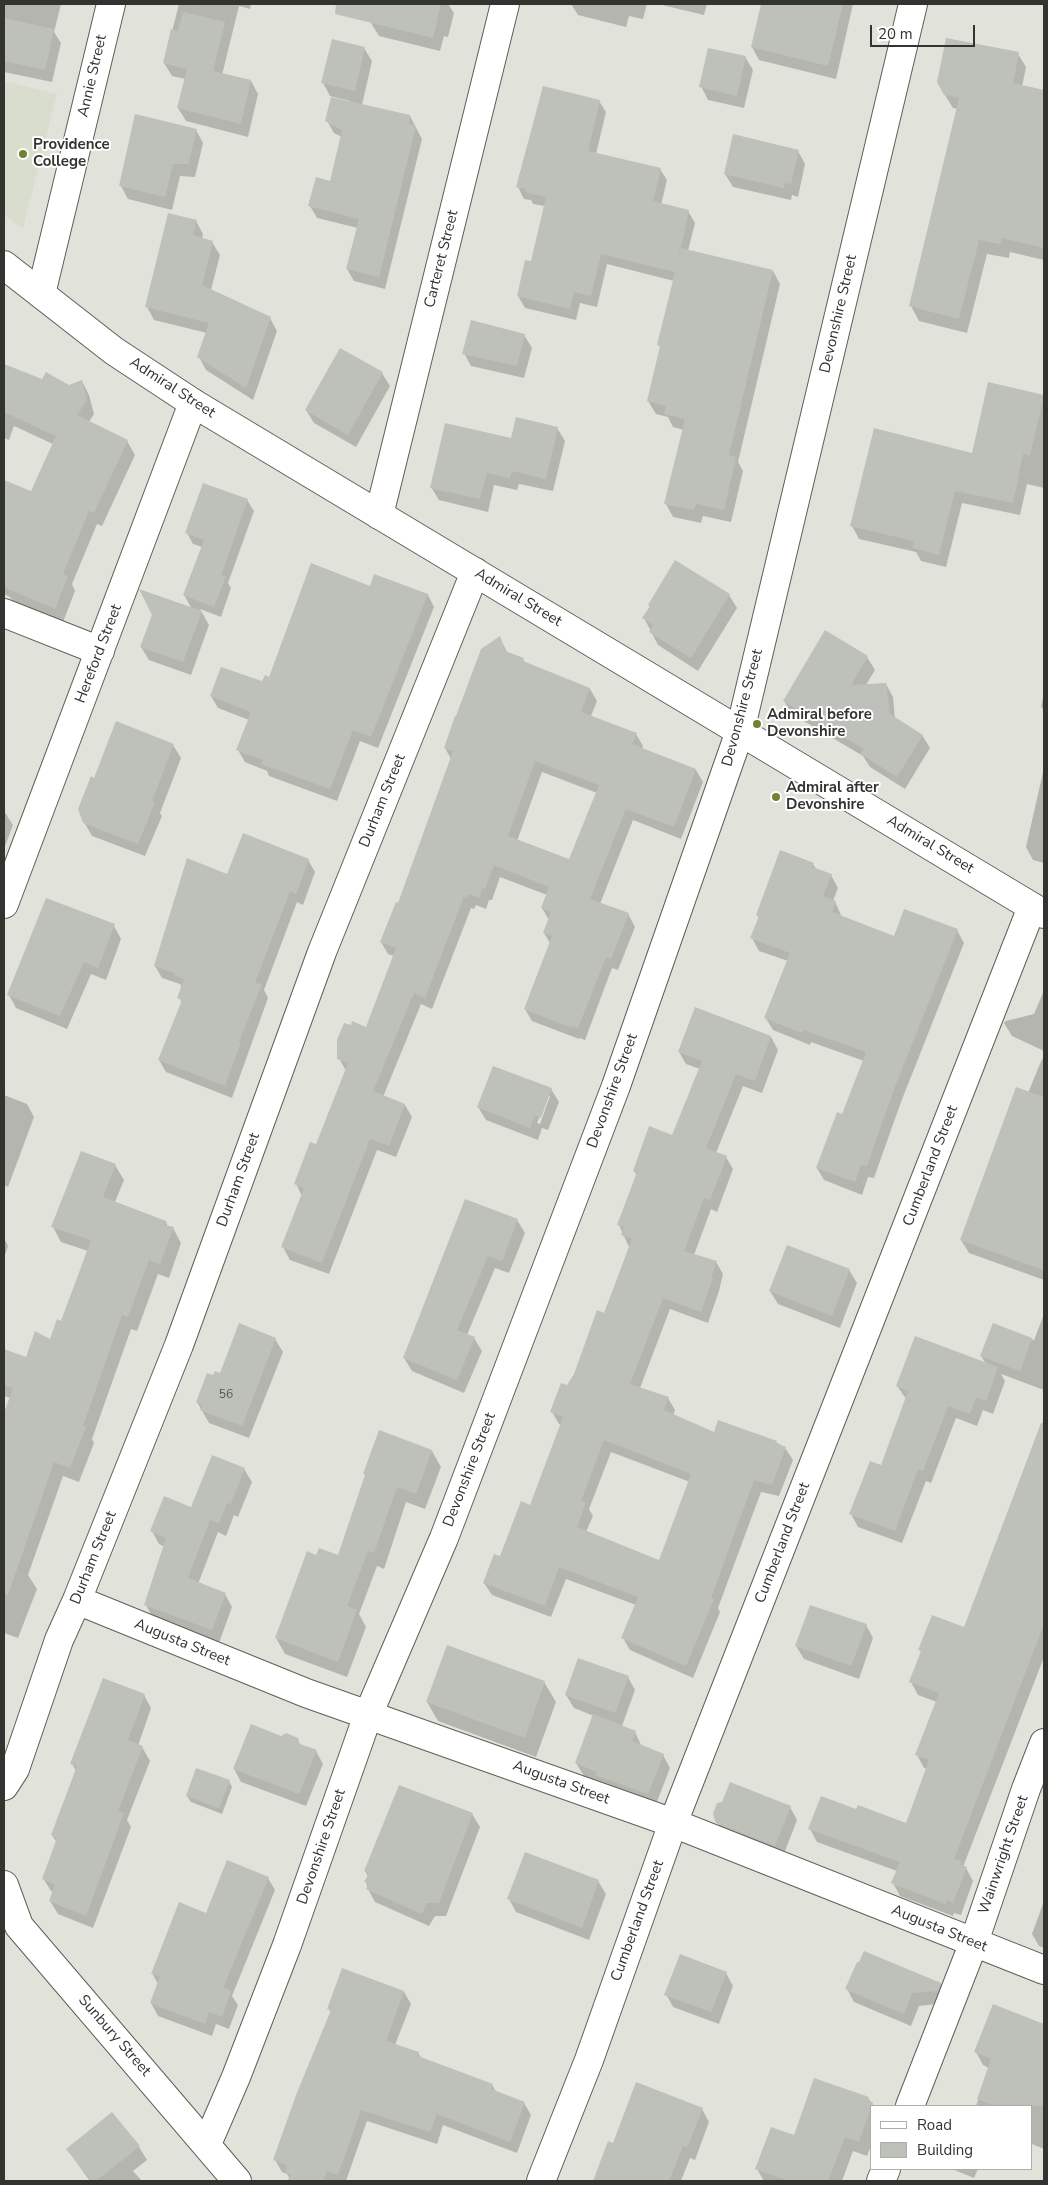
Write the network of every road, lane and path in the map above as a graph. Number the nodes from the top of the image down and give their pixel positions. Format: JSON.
{"nodes":[{"id":1,"x":111,"y":4,"type":"edge"},
{"id":2,"x":505,"y":4,"type":"edge"},
{"id":3,"x":913,"y":4,"type":"edge"},
{"id":4,"x":4,"y":265,"type":"edge"},
{"id":5,"x":41,"y":294,"type":"junction"},
{"id":6,"x":193,"y":403,"type":"junction"},
{"id":7,"x":379,"y":515,"type":"junction"},
{"id":8,"x":475,"y":572,"type":"junction"},
{"id":9,"x":4,"y":613,"type":"edge"},
{"id":10,"x":100,"y":651,"type":"junction"},
{"id":11,"x":740,"y":731,"type":"junction"},
{"id":12,"x":4,"y":904,"type":"edge"},
{"id":13,"x":1038,"y":910,"type":"edge"},
{"id":14,"x":77,"y":1600,"type":"junction"},
{"id":15,"x":368,"y":1715,"type":"junction"},
{"id":16,"x":1044,"y":1743,"type":"edge"},
{"id":17,"x":4,"y":1786,"type":"edge"},
{"id":18,"x":673,"y":1823,"type":"junction"},
{"id":19,"x":4,"y":1885,"type":"edge"},
{"id":20,"x":974,"y":1942,"type":"junction"},
{"id":21,"x":1044,"y":1970,"type":"edge"},
{"id":22,"x":910,"y":2105,"type":"edge"},
{"id":23,"x":207,"y":2144,"type":"junction"},
{"id":24,"x":237,"y":2181,"type":"edge"},
{"id":25,"x":541,"y":2181,"type":"edge"}],
"edges":[{"from":1,"to":5,"type":"street","name":"Annie Street"},
{"from":2,"to":7,"type":"street","name":"Carteret Street"},
{"from":3,"to":11,"type":"street","name":"Devonshire Street"},
{"from":4,"to":5,"type":"street","name":"Admiral Street"},
{"from":5,"to":6,"type":"street","name":"Admiral Street"},
{"from":6,"to":7,"type":"street","name":"Admiral Street"},
{"from":6,"to":10,"type":"street","name":"Hereford Street"},
{"from":7,"to":8,"type":"street","name":"Admiral Street"},
{"from":8,"to":11,"type":"street","name":"Admiral Street"},
{"from":8,"to":14,"type":"street","name":"Durham Street"},
{"from":9,"to":10,"type":"street"},
{"from":10,"to":12,"type":"street","name":"Hereford Street"},
{"from":11,"to":13,"type":"street","name":"Admiral Street"},
{"from":11,"to":15,"type":"street","name":"Devonshire Street"},
{"from":13,"to":18,"type":"street","name":"Cumberland Street"},
{"from":14,"to":15,"type":"street","name":"Augusta Street"},
{"from":14,"to":17,"type":"street","name":"Durham Street"},
{"from":15,"to":18,"type":"street","name":"Augusta Street"},
{"from":15,"to":23,"type":"street","name":"Devonshire Street"},
{"from":16,"to":20,"type":"street","name":"Wainwright Street"},
{"from":18,"to":20,"type":"street","name":"Augusta Street"},
{"from":18,"to":25,"type":"street","name":"Cumberland Street"},
{"from":19,"to":23,"type":"street","name":"Sunbury Street"},
{"from":20,"to":21,"type":"street","name":"Augusta Street"},
{"from":20,"to":22,"type":"street","name":"Wainwright Street"},
{"from":23,"to":24,"type":"street","name":"Sunbury Street"}]}
